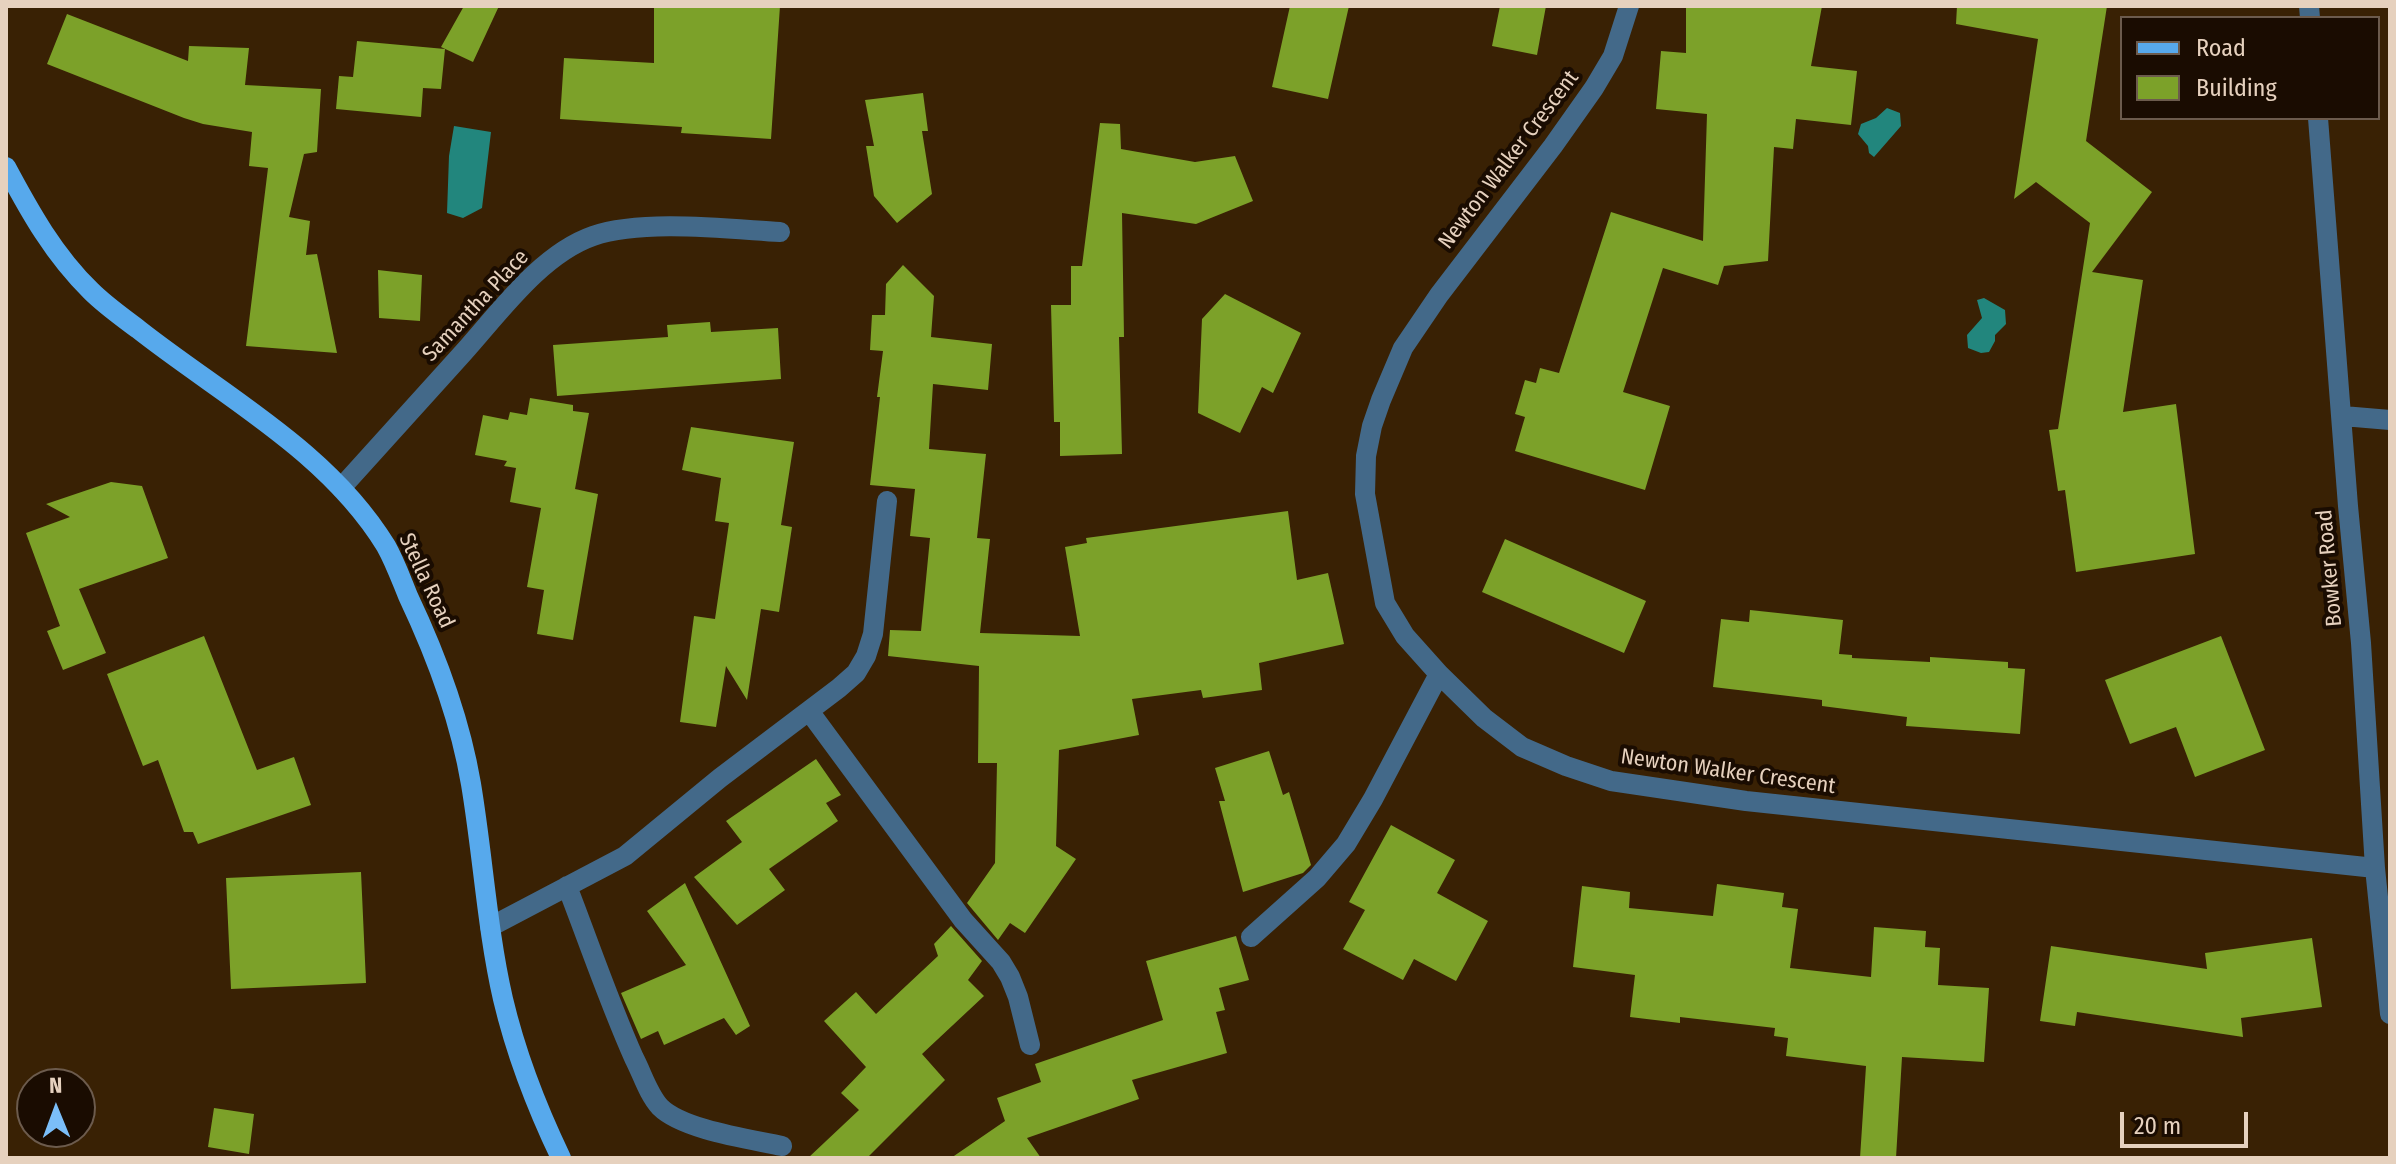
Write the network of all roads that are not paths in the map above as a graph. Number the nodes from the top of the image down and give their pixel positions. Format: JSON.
{"nodes":[{"id":1,"x":1629,"y":6,"type":"edge"},
{"id":2,"x":2318,"y":120,"type":"edge"},
{"id":3,"x":6,"y":167,"type":"edge"},
{"id":4,"x":780,"y":232,"type":"dead end"},
{"id":5,"x":2343,"y":416,"type":"junction"},
{"id":6,"x":2390,"y":420,"type":"edge"},
{"id":7,"x":341,"y":488,"type":"junction"},
{"id":8,"x":887,"y":501,"type":"dead end"},
{"id":9,"x":1439,"y":674,"type":"junction"},
{"id":10,"x":809,"y":711,"type":"junction"},
{"id":11,"x":2375,"y":868,"type":"junction"},
{"id":12,"x":567,"y":886,"type":"junction"},
{"id":13,"x":490,"y":927,"type":"junction"},
{"id":14,"x":1251,"y":937,"type":"dead end"},
{"id":15,"x":2390,"y":1014,"type":"edge"},
{"id":16,"x":1030,"y":1045,"type":"dead end"},
{"id":17,"x":782,"y":1146,"type":"dead end"},
{"id":18,"x":561,"y":1158,"type":"edge"}],
"edges":[{"from":1,"to":9,"type":"street","name":"Newton Walker Crescent"},
{"from":2,"to":5,"type":"street","name":"Bowker Road"},
{"from":3,"to":7,"type":"main road","name":"Stella Road"},
{"from":4,"to":7,"type":"street","name":"Samantha Place"},
{"from":5,"to":6,"type":"street"},
{"from":5,"to":11,"type":"street","name":"Bowker Road"},
{"from":7,"to":13,"type":"main road","name":"Stella Road"},
{"from":8,"to":10,"type":"street"},
{"from":9,"to":11,"type":"street","name":"Newton Walker Crescent"},
{"from":9,"to":14,"type":"street"},
{"from":10,"to":12,"type":"street"},
{"from":10,"to":16,"type":"street"},
{"from":11,"to":15,"type":"street","name":"Bowker Road"},
{"from":12,"to":13,"type":"street"},
{"from":12,"to":17,"type":"street"},
{"from":13,"to":18,"type":"main road","name":"Stella Road"}]}
